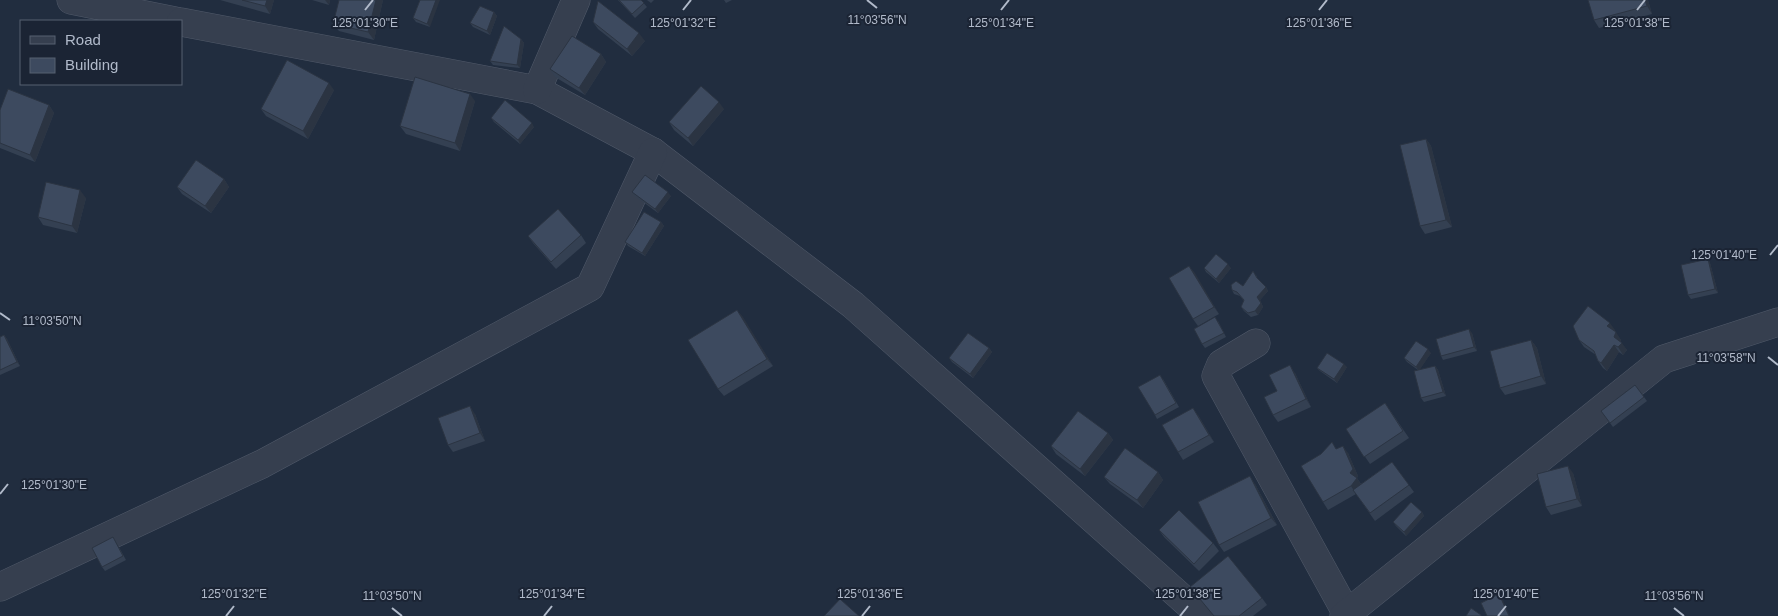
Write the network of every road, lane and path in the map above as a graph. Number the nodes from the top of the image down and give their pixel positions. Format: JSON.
{"nodes":[{"id":1,"x":71,"y":0,"type":"edge"},
{"id":2,"x":576,"y":0,"type":"edge"},
{"id":3,"x":170,"y":20,"type":"edge"},
{"id":4,"x":182,"y":22,"type":"edge"},
{"id":5,"x":537,"y":90,"type":"junction"},
{"id":6,"x":652,"y":152,"type":"junction"},
{"id":7,"x":1778,"y":322,"type":"edge"},
{"id":8,"x":1256,"y":343,"type":"dead end"},
{"id":9,"x":0,"y":587,"type":"edge"},
{"id":10,"x":1345,"y":615,"type":"edge"},
{"id":11,"x":1202,"y":616,"type":"edge"}],
"edges":[{"from":1,"to":3,"type":"street"},
{"from":2,"to":5,"type":"street"},
{"from":4,"to":5,"type":"street"},
{"from":5,"to":6,"type":"street"},
{"from":6,"to":9,"type":"street"},
{"from":6,"to":11,"type":"street"},
{"from":7,"to":10,"type":"street"},
{"from":8,"to":10,"type":"street"}]}
